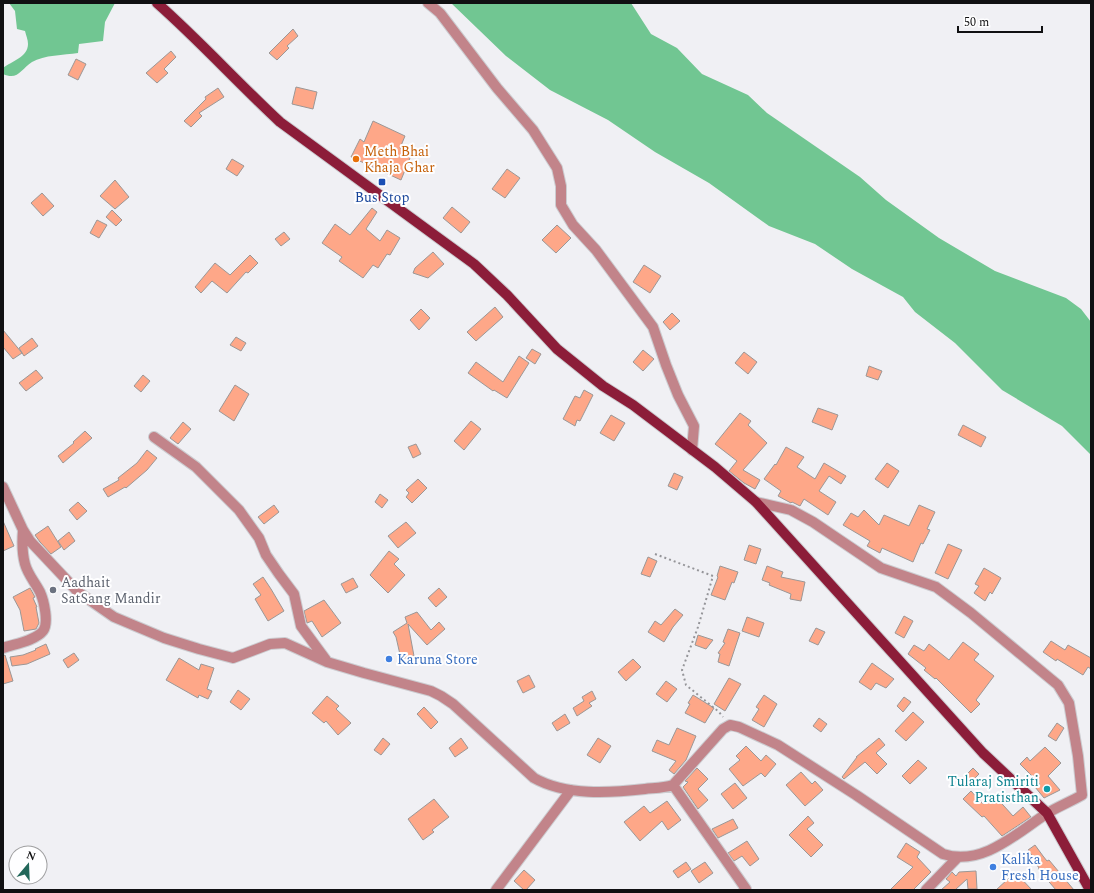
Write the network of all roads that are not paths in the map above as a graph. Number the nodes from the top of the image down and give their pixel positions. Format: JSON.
{"nodes":[{"id":1,"x":157,"y":3,"type":"edge"},
{"id":2,"x":428,"y":3,"type":"edge"},
{"id":3,"x":154,"y":437,"type":"dead end"},
{"id":4,"x":692,"y":450,"type":"junction"},
{"id":5,"x":3,"y":487,"type":"edge"},
{"id":6,"x":756,"y":502,"type":"junction"},
{"id":7,"x":23,"y":530,"type":"junction"},
{"id":8,"x":3,"y":648,"type":"edge"},
{"id":9,"x":327,"y":662,"type":"junction"},
{"id":10,"x":673,"y":785,"type":"junction"},
{"id":11,"x":571,"y":790,"type":"junction"},
{"id":12,"x":1047,"y":813,"type":"junction"},
{"id":13,"x":958,"y":857,"type":"junction"},
{"id":14,"x":496,"y":890,"type":"edge"},
{"id":15,"x":746,"y":890,"type":"edge"},
{"id":16,"x":926,"y":890,"type":"edge"},
{"id":17,"x":1090,"y":890,"type":"edge"}],
"edges":[{"from":1,"to":4,"type":"main road"},
{"from":2,"to":4,"type":"street"},
{"from":3,"to":9,"type":"street"},
{"from":4,"to":6,"type":"main road"},
{"from":5,"to":7,"type":"street"},
{"from":6,"to":12,"type":"main road"},
{"from":6,"to":12,"type":"street"},
{"from":7,"to":8,"type":"street"},
{"from":7,"to":9,"type":"street"},
{"from":9,"to":11,"type":"street"},
{"from":10,"to":11,"type":"street"},
{"from":10,"to":13,"type":"street"},
{"from":10,"to":15,"type":"street"},
{"from":11,"to":14,"type":"street"},
{"from":12,"to":13,"type":"street"},
{"from":12,"to":17,"type":"main road"},
{"from":13,"to":16,"type":"street"}]}
